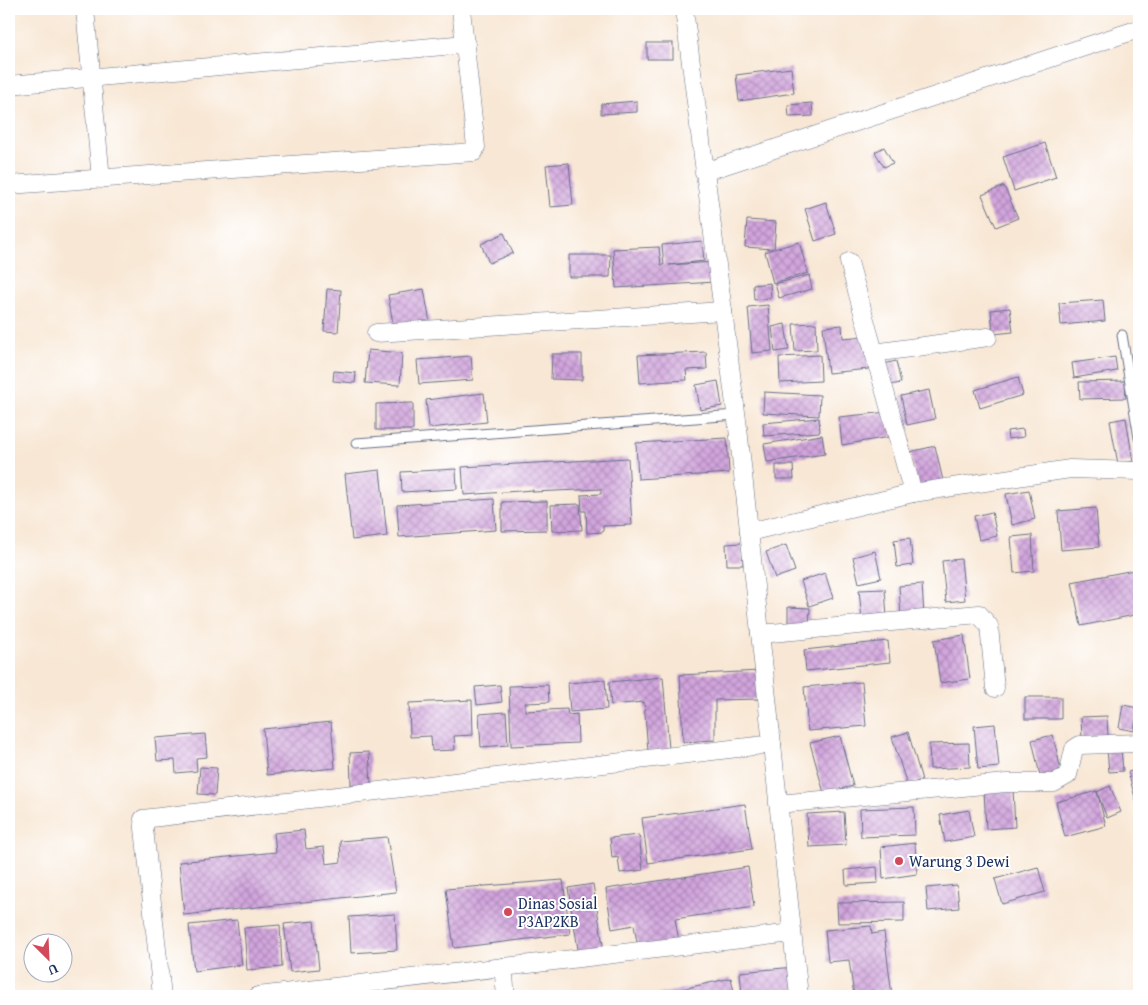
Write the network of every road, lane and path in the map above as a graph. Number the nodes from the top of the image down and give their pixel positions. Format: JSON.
{"nodes":[{"id":1,"x":85,"y":9,"type":"edge"},
{"id":2,"x":460,"y":9,"type":"edge"},
{"id":3,"x":684,"y":9,"type":"edge"},
{"id":4,"x":1139,"y":29,"type":"edge"},
{"id":5,"x":466,"y":44,"type":"junction"},
{"id":6,"x":92,"y":79,"type":"junction"},
{"id":7,"x":9,"y":85,"type":"edge"},
{"id":8,"x":704,"y":172,"type":"junction"},
{"id":9,"x":101,"y":179,"type":"junction"},
{"id":10,"x":9,"y":184,"type":"edge"},
{"id":11,"x":849,"y":262,"type":"dead end"},
{"id":12,"x":723,"y":311,"type":"junction"},
{"id":13,"x":376,"y":333,"type":"dead end"},
{"id":14,"x":988,"y":336,"type":"dead end"},
{"id":15,"x":1122,"y":336,"type":"dead end"},
{"id":16,"x":874,"y":353,"type":"junction"},
{"id":17,"x":736,"y":415,"type":"junction"},
{"id":18,"x":1139,"y":438,"type":"edge"},
{"id":19,"x":356,"y":443,"type":"dead end"},
{"id":20,"x":1139,"y":471,"type":"edge"},
{"id":21,"x":913,"y":493,"type":"junction"},
{"id":22,"x":749,"y":532,"type":"junction"},
{"id":23,"x":760,"y":634,"type":"junction"},
{"id":24,"x":995,"y":688,"type":"dead end"},
{"id":25,"x":1139,"y":743,"type":"edge"},
{"id":26,"x":772,"y":744,"type":"junction"},
{"id":27,"x":778,"y":804,"type":"junction"},
{"id":28,"x":792,"y":932,"type":"junction"},
{"id":29,"x":503,"y":967,"type":"junction"},
{"id":30,"x":162,"y":996,"type":"edge"},
{"id":31,"x":258,"y":996,"type":"edge"},
{"id":32,"x":506,"y":996,"type":"edge"},
{"id":33,"x":799,"y":996,"type":"edge"}],
"edges":[{"from":1,"to":6,"type":"street"},
{"from":2,"to":5,"type":"street"},
{"from":3,"to":8,"type":"street"},
{"from":4,"to":8,"type":"street"},
{"from":5,"to":6,"type":"street"},
{"from":5,"to":9,"type":"street"},
{"from":6,"to":7,"type":"street"},
{"from":6,"to":9,"type":"street"},
{"from":8,"to":12,"type":"street"},
{"from":9,"to":10,"type":"street"},
{"from":11,"to":16,"type":"street"},
{"from":12,"to":13,"type":"street"},
{"from":12,"to":17,"type":"street"},
{"from":14,"to":16,"type":"street"},
{"from":15,"to":18,"type":"lane"},
{"from":16,"to":21,"type":"street"},
{"from":17,"to":19,"type":"lane"},
{"from":17,"to":22,"type":"street"},
{"from":20,"to":21,"type":"street"},
{"from":21,"to":22,"type":"street"},
{"from":22,"to":23,"type":"street"},
{"from":23,"to":24,"type":"street"},
{"from":23,"to":26,"type":"street"},
{"from":25,"to":27,"type":"street"},
{"from":26,"to":27,"type":"street"},
{"from":26,"to":30,"type":"street"},
{"from":27,"to":28,"type":"street"},
{"from":28,"to":29,"type":"street"},
{"from":28,"to":33,"type":"street"},
{"from":29,"to":31,"type":"street"},
{"from":29,"to":32,"type":"street"}]}
